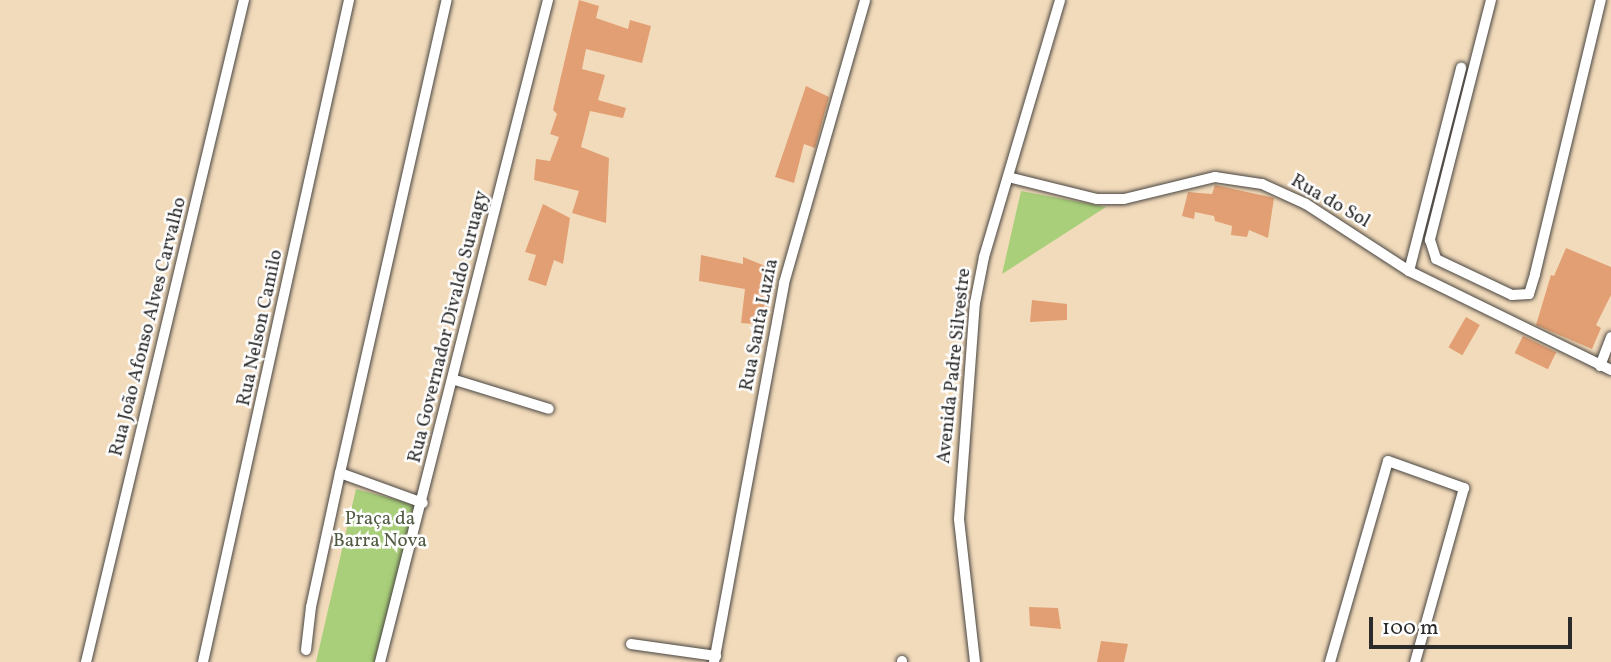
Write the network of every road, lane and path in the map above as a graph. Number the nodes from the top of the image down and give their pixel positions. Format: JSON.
{"nodes":[{"id":1,"x":244,"y":0,"type":"edge"},
{"id":2,"x":349,"y":0,"type":"edge"},
{"id":3,"x":447,"y":0,"type":"edge"},
{"id":4,"x":548,"y":0,"type":"edge"},
{"id":5,"x":865,"y":0,"type":"edge"},
{"id":6,"x":1060,"y":0,"type":"edge"},
{"id":7,"x":1491,"y":0,"type":"edge"},
{"id":8,"x":1601,"y":0,"type":"edge"},
{"id":9,"x":1461,"y":68,"type":"dead end"},
{"id":10,"x":1009,"y":177,"type":"junction"},
{"id":11,"x":1409,"y":271,"type":"junction"},
{"id":12,"x":1467,"y":275,"type":"junction"},
{"id":13,"x":1460,"y":296,"type":"junction"},
{"id":14,"x":1611,"y":337,"type":"edge"},
{"id":15,"x":1606,"y":368,"type":"edge"},
{"id":16,"x":455,"y":380,"type":"junction"},
{"id":17,"x":548,"y":409,"type":"dead end"},
{"id":18,"x":340,"y":472,"type":"junction"},
{"id":19,"x":423,"y":503,"type":"junction"},
{"id":20,"x":631,"y":644,"type":"dead end"},
{"id":21,"x":306,"y":650,"type":"dead end"},
{"id":22,"x":715,"y":659,"type":"edge"},
{"id":23,"x":86,"y":662,"type":"edge"},
{"id":24,"x":203,"y":662,"type":"edge"},
{"id":25,"x":380,"y":662,"type":"edge"},
{"id":26,"x":975,"y":662,"type":"edge"},
{"id":27,"x":1330,"y":662,"type":"edge"},
{"id":28,"x":1415,"y":662,"type":"edge"}],
"edges":[{"from":1,"to":23,"type":"street","name":"Rua João Afonso Alves Carvalho"},
{"from":2,"to":24,"type":"street","name":"Rua Nelson Camilo"},
{"from":3,"to":18,"type":"street"},
{"from":4,"to":16,"type":"street","name":"Rua Governador Divaldo Suruagy"},
{"from":5,"to":22,"type":"street","name":"Rua Santa Luzia"},
{"from":6,"to":10,"type":"street","name":"Avenida Padre Silvestre"},
{"from":7,"to":12,"type":"street"},
{"from":8,"to":12,"type":"street"},
{"from":9,"to":11,"type":"street"},
{"from":10,"to":11,"type":"street","name":"Rua do Sol"},
{"from":10,"to":26,"type":"street","name":"Avenida Padre Silvestre"},
{"from":11,"to":13,"type":"street","name":"Rua do Sol"},
{"from":12,"to":13,"type":"street"},
{"from":13,"to":15,"type":"street","name":"Rua do Sol"},
{"from":14,"to":15,"type":"street"},
{"from":16,"to":17,"type":"street"},
{"from":16,"to":19,"type":"street","name":"Rua Governador Divaldo Suruagy"},
{"from":18,"to":19,"type":"street"},
{"from":18,"to":21,"type":"street"},
{"from":19,"to":25,"type":"street","name":"Rua Governador Divaldo Suruagy"},
{"from":20,"to":22,"type":"street"},
{"from":27,"to":28,"type":"street"}]}
